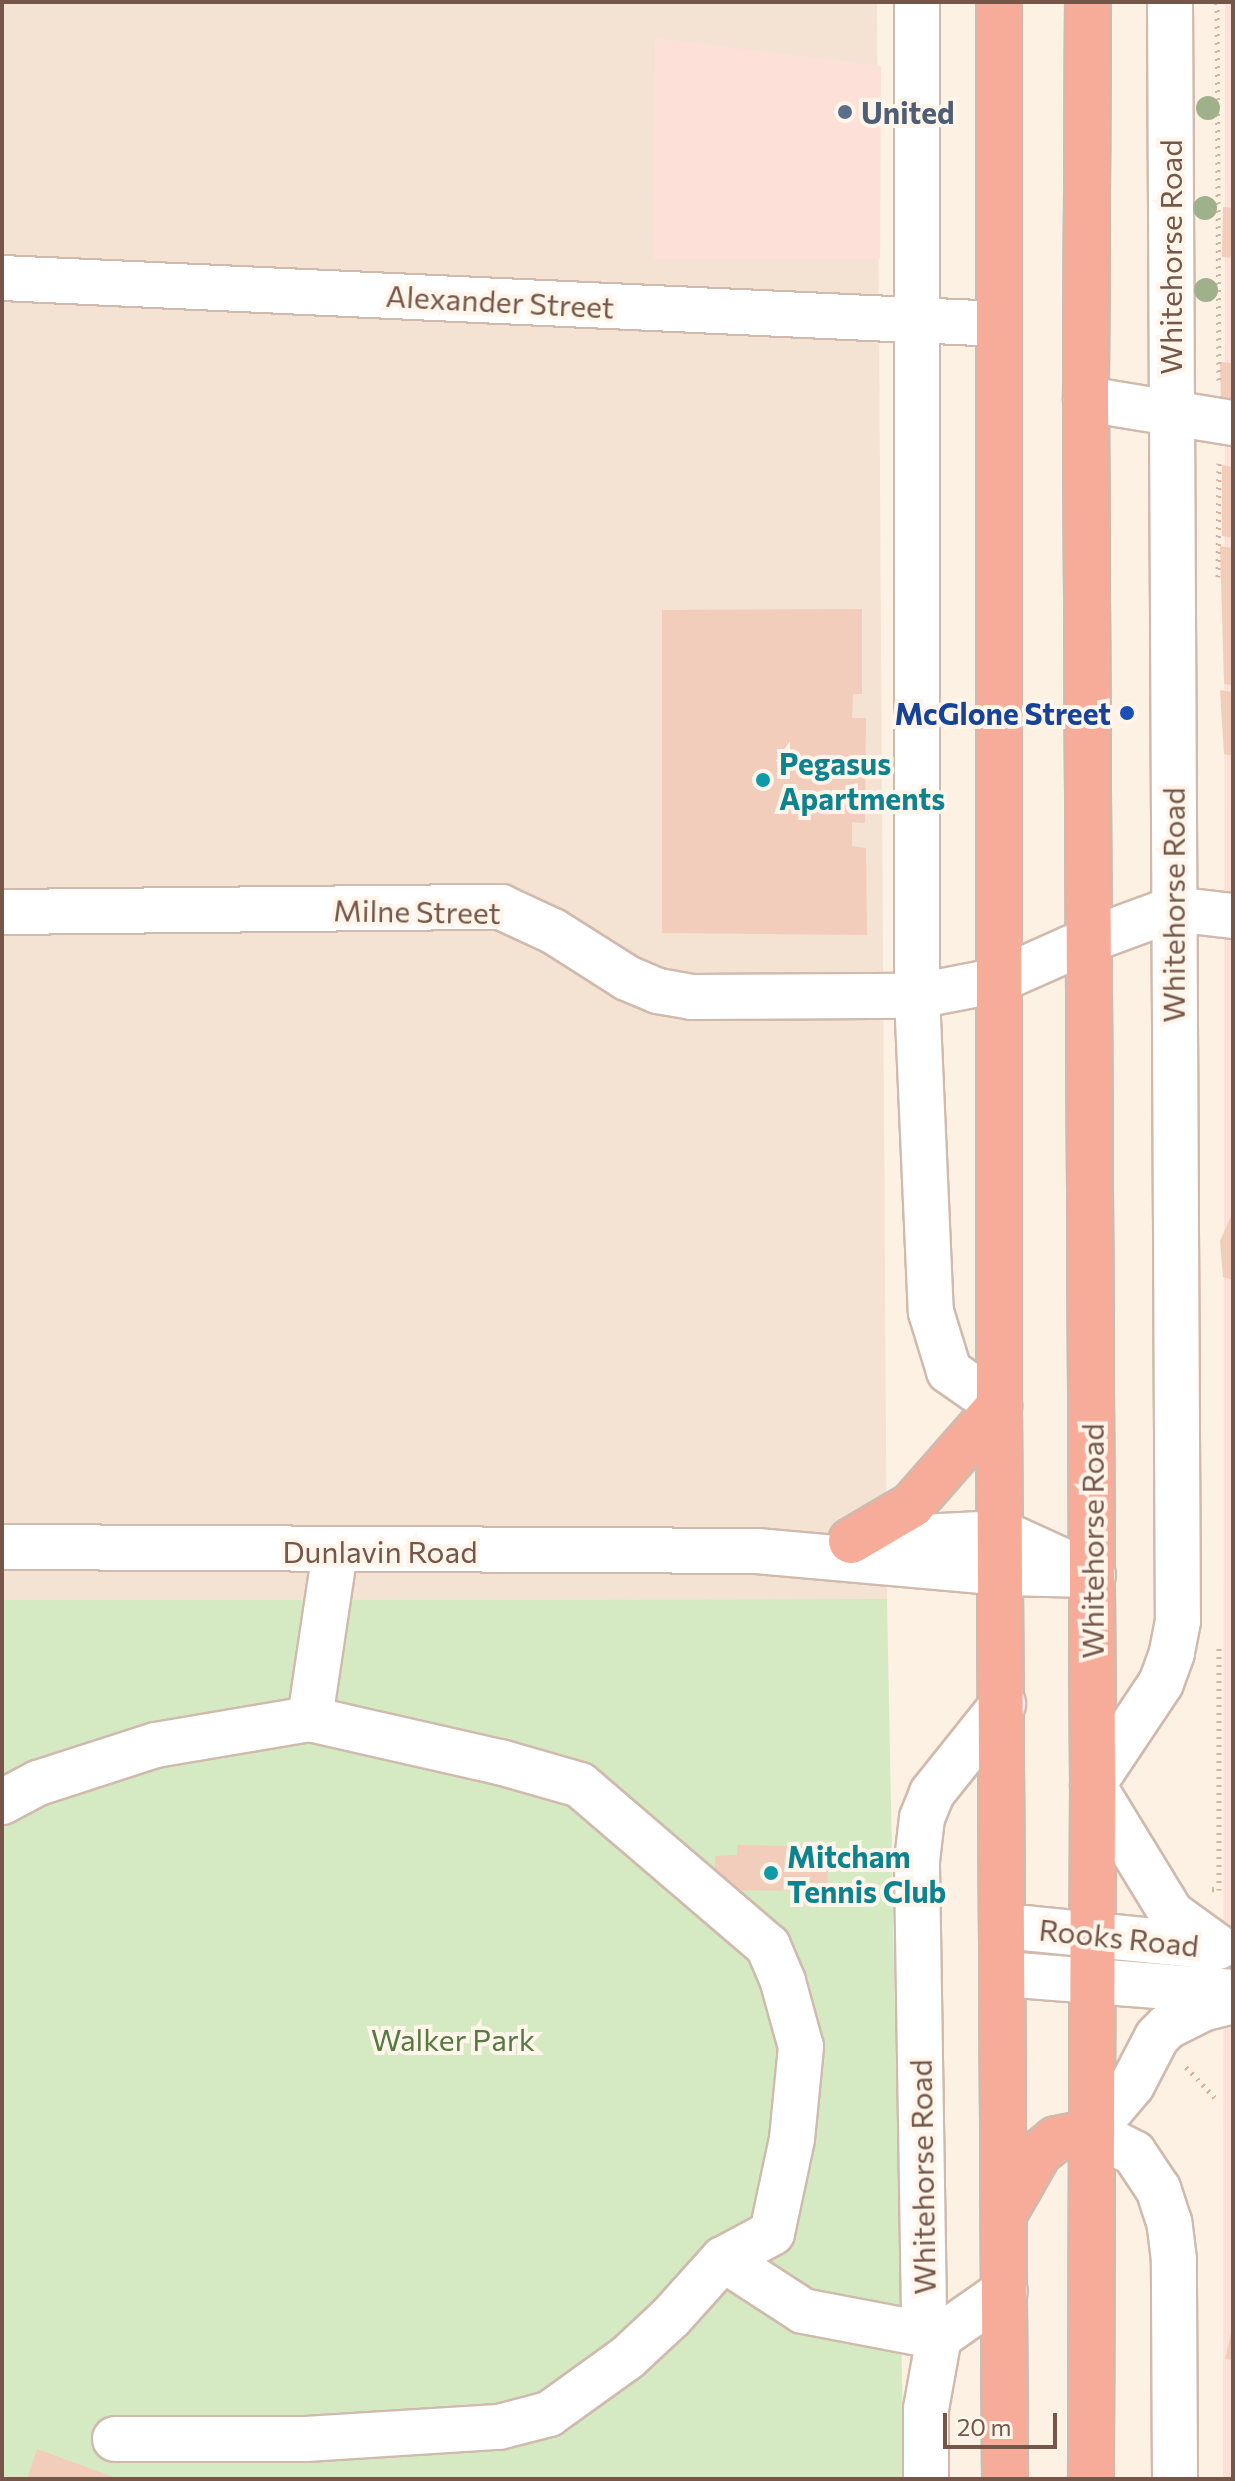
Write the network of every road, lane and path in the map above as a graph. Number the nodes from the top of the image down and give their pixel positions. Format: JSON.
{"nodes":[{"id":1,"x":917,"y":2,"type":"edge"},
{"id":2,"x":999,"y":2,"type":"edge"},
{"id":3,"x":1088,"y":2,"type":"edge"},
{"id":4,"x":1170,"y":2,"type":"edge"},
{"id":5,"x":2,"y":278,"type":"edge"},
{"id":6,"x":919,"y":320,"type":"junction"},
{"id":7,"x":999,"y":324,"type":"junction"},
{"id":8,"x":1086,"y":399,"type":"junction"},
{"id":9,"x":1170,"y":415,"type":"junction"},
{"id":10,"x":1233,"y":423,"type":"edge"},
{"id":11,"x":1173,"y":909,"type":"junction"},
{"id":12,"x":2,"y":912,"type":"edge"},
{"id":13,"x":1233,"y":916,"type":"edge"},
{"id":14,"x":1089,"y":940,"type":"junction"},
{"id":15,"x":999,"y":980,"type":"junction"},
{"id":16,"x":917,"y":996,"type":"junction"},
{"id":17,"x":999,"y":1406,"type":"junction"},
{"id":18,"x":851,"y":1541,"type":"junction"},
{"id":19,"x":2,"y":1547,"type":"edge"},
{"id":20,"x":335,"y":1551,"type":"junction"},
{"id":21,"x":757,"y":1551,"type":"junction"},
{"id":22,"x":1002,"y":1553,"type":"junction"},
{"id":23,"x":1093,"y":1575,"type":"junction"},
{"id":24,"x":1003,"y":1704,"type":"junction"},
{"id":25,"x":310,"y":1719,"type":"junction"},
{"id":26,"x":1093,"y":1785,"type":"junction"},
{"id":27,"x":2,"y":1802,"type":"edge"},
{"id":28,"x":1004,"y":1926,"type":"junction"},
{"id":29,"x":1092,"y":1934,"type":"junction"},
{"id":30,"x":1225,"y":1948,"type":"edge"},
{"id":31,"x":1004,"y":1974,"type":"junction"},
{"id":32,"x":1092,"y":1981,"type":"junction"},
{"id":33,"x":1233,"y":1992,"type":"edge"},
{"id":34,"x":1233,"y":2001,"type":"edge"},
{"id":35,"x":1092,"y":2132,"type":"junction"},
{"id":36,"x":1005,"y":2213,"type":"junction"},
{"id":37,"x":723,"y":2259,"type":"junction"},
{"id":38,"x":1005,"y":2291,"type":"junction"},
{"id":39,"x":939,"y":2337,"type":"junction"},
{"id":40,"x":115,"y":2439,"type":"dead end"},
{"id":41,"x":926,"y":2479,"type":"edge"},
{"id":42,"x":1005,"y":2479,"type":"edge"},
{"id":43,"x":1091,"y":2479,"type":"edge"},
{"id":44,"x":1175,"y":2479,"type":"edge"}],
"edges":[{"from":1,"to":6,"type":"street"},
{"from":2,"to":7,"type":"highway"},
{"from":3,"to":8,"type":"highway","name":"Whitehorse Road"},
{"from":4,"to":9,"type":"street","name":"Whitehorse Road"},
{"from":5,"to":6,"type":"street","name":"Alexander Street"},
{"from":6,"to":7,"type":"street","name":"Alexander Street"},
{"from":6,"to":16,"type":"street"},
{"from":7,"to":15,"type":"highway"},
{"from":8,"to":9,"type":"street"},
{"from":8,"to":14,"type":"highway","name":"Whitehorse Road"},
{"from":9,"to":10,"type":"street"},
{"from":9,"to":11,"type":"street","name":"Whitehorse Road"},
{"from":11,"to":13,"type":"street"},
{"from":11,"to":14,"type":"street","name":"Milne Street"},
{"from":11,"to":26,"type":"street","name":"Whitehorse Road"},
{"from":12,"to":16,"type":"street","name":"Milne Street"},
{"from":14,"to":15,"type":"street","name":"Milne Street"},
{"from":14,"to":23,"type":"highway","name":"Whitehorse Road"},
{"from":15,"to":16,"type":"street","name":"Milne Street"},
{"from":15,"to":17,"type":"highway"},
{"from":16,"to":17,"type":"street"},
{"from":17,"to":18,"type":"highway"},
{"from":17,"to":22,"type":"highway"},
{"from":18,"to":21,"type":"street","name":"Dunlavin Road"},
{"from":18,"to":22,"type":"street","name":"Dunlavin Road"},
{"from":19,"to":20,"type":"street","name":"Dunlavin Road"},
{"from":20,"to":21,"type":"street","name":"Dunlavin Road"},
{"from":20,"to":25,"type":"street"},
{"from":21,"to":22,"type":"street","name":"Dunlavin Road"},
{"from":22,"to":23,"type":"street","name":"Dunlavin Road"},
{"from":22,"to":24,"type":"highway"},
{"from":23,"to":26,"type":"highway","name":"Whitehorse Road"},
{"from":24,"to":28,"type":"highway"},
{"from":24,"to":39,"type":"street","name":"Whitehorse Road"},
{"from":25,"to":27,"type":"street"},
{"from":25,"to":37,"type":"street"},
{"from":26,"to":29,"type":"highway","name":"Whitehorse Road"},
{"from":26,"to":30,"type":"street"},
{"from":28,"to":29,"type":"street","name":"Rooks Road"},
{"from":28,"to":31,"type":"highway"},
{"from":29,"to":30,"type":"street","name":"Rooks Road"},
{"from":29,"to":32,"type":"highway","name":"Whitehorse Road"},
{"from":31,"to":32,"type":"street","name":"Rooks Road"},
{"from":31,"to":36,"type":"highway"},
{"from":32,"to":33,"type":"street","name":"Rooks Road"},
{"from":32,"to":35,"type":"highway","name":"Whitehorse Road"},
{"from":34,"to":35,"type":"street"},
{"from":35,"to":36,"type":"highway"},
{"from":35,"to":43,"type":"highway","name":"Whitehorse Road"},
{"from":35,"to":44,"type":"street"},
{"from":36,"to":38,"type":"highway"},
{"from":37,"to":39,"type":"street"},
{"from":37,"to":40,"type":"street"},
{"from":38,"to":39,"type":"street","name":"Whitehorse Road"},
{"from":38,"to":42,"type":"highway"},
{"from":39,"to":41,"type":"street","name":"Whitehorse Road"}]}
